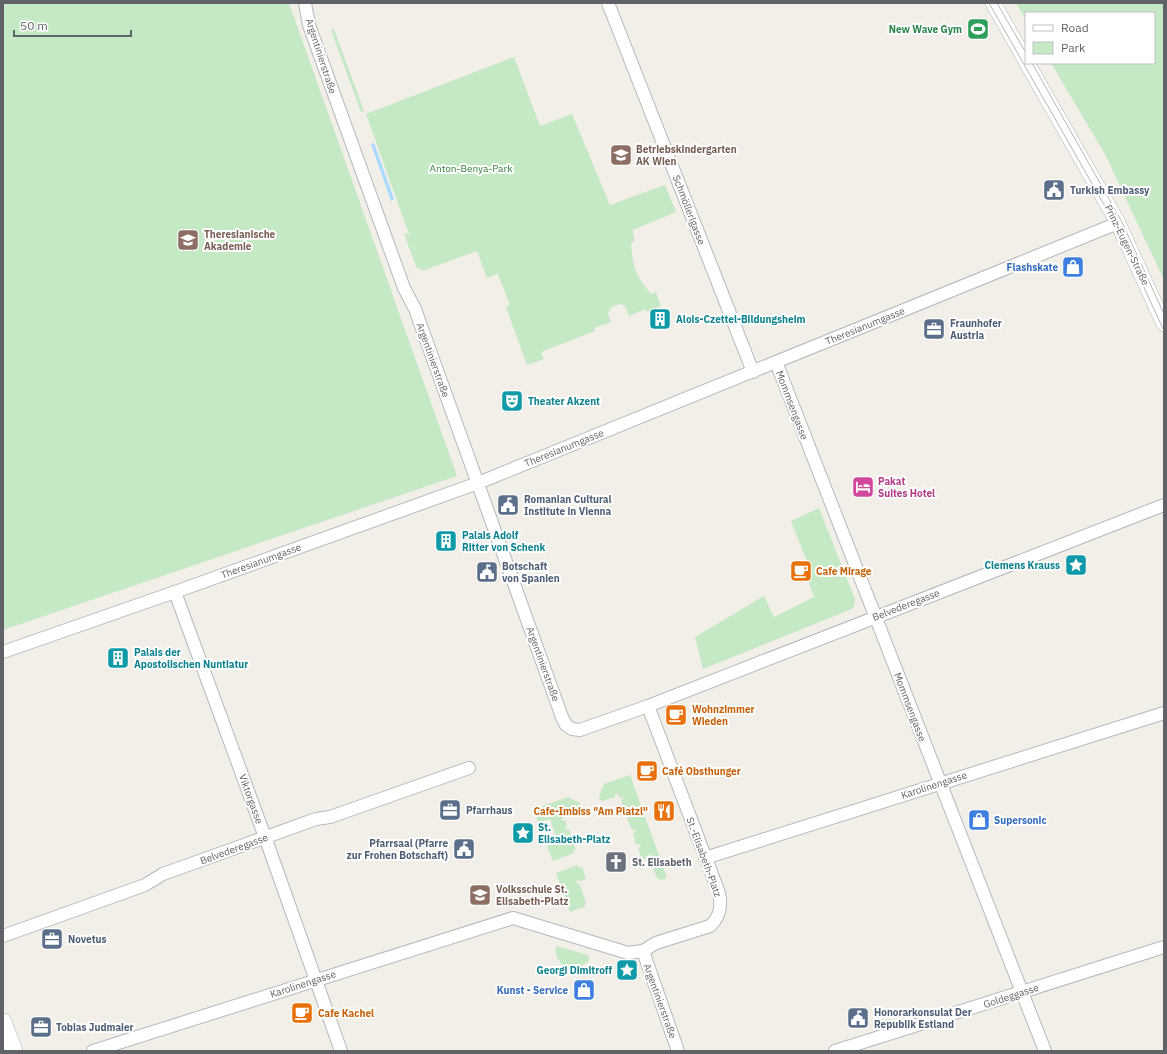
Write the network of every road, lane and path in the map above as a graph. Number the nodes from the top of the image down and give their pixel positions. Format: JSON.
{"nodes":[{"id":1,"x":608,"y":3,"type":"edge"},
{"id":2,"x":993,"y":3,"type":"edge"},
{"id":3,"x":309,"y":4,"type":"edge"},
{"id":4,"x":1025,"y":59,"type":"edge"},
{"id":5,"x":1028,"y":64,"type":"edge"},
{"id":6,"x":1118,"y":223,"type":"junction"},
{"id":7,"x":1164,"y":324,"type":"edge"},
{"id":8,"x":776,"y":362,"type":"junction"},
{"id":9,"x":753,"y":372,"type":"junction"},
{"id":10,"x":478,"y":483,"type":"junction"},
{"id":11,"x":1164,"y":505,"type":"edge"},
{"id":12,"x":175,"y":592,"type":"junction"},
{"id":13,"x":875,"y":617,"type":"junction"},
{"id":14,"x":3,"y":652,"type":"edge"},
{"id":15,"x":648,"y":706,"type":"junction"},
{"id":16,"x":1164,"y":713,"type":"edge"},
{"id":17,"x":469,"y":768,"type":"dead end"},
{"id":18,"x":940,"y":784,"type":"junction"},
{"id":19,"x":265,"y":838,"type":"junction"},
{"id":20,"x":705,"y":858,"type":"junction"},
{"id":21,"x":513,"y":918,"type":"joint"},
{"id":22,"x":3,"y":936,"type":"edge"},
{"id":23,"x":1164,"y":947,"type":"edge"},
{"id":24,"x":643,"y":951,"type":"junction"},
{"id":25,"x":316,"y":980,"type":"junction"},
{"id":26,"x":1022,"y":992,"type":"junction"},
{"id":27,"x":3,"y":1022,"type":"edge"},
{"id":28,"x":14,"y":1051,"type":"edge"},
{"id":29,"x":93,"y":1051,"type":"edge"},
{"id":30,"x":341,"y":1051,"type":"edge"},
{"id":31,"x":678,"y":1051,"type":"edge"},
{"id":32,"x":835,"y":1051,"type":"edge"},
{"id":33,"x":1045,"y":1051,"type":"edge"}],
"edges":[{"from":1,"to":9,"type":"street","name":"Schmöllerlgasse"},
{"from":2,"to":4,"type":"street","name":"Prinz-Eugen-Straße"},
{"from":3,"to":10,"type":"street","name":"Argentinierstraße"},
{"from":5,"to":6,"type":"street","name":"Prinz-Eugen-Straße"},
{"from":6,"to":7,"type":"street","name":"Prinz-Eugen-Straße"},
{"from":6,"to":8,"type":"street","name":"Theresianumgasse"},
{"from":8,"to":9,"type":"street","name":"Theresianumgasse"},
{"from":8,"to":13,"type":"street","name":"Mommsengasse"},
{"from":9,"to":10,"type":"street","name":"Theresianumgasse"},
{"from":10,"to":12,"type":"street","name":"Theresianumgasse"},
{"from":10,"to":15,"type":"street","name":"Argentinierstraße"},
{"from":11,"to":13,"type":"street","name":"Belvederegasse"},
{"from":12,"to":14,"type":"street","name":"Theresianumgasse"},
{"from":12,"to":19,"type":"street","name":"Viktorgasse"},
{"from":13,"to":15,"type":"street","name":"Belvederegasse"},
{"from":13,"to":18,"type":"street","name":"Mommsengasse"},
{"from":15,"to":20,"type":"street","name":"St.-Elisabeth-Platz"},
{"from":16,"to":18,"type":"street","name":"Karolinengasse"},
{"from":17,"to":19,"type":"street","name":"Belvederegasse"},
{"from":18,"to":20,"type":"street","name":"Karolinengasse"},
{"from":18,"to":26,"type":"street","name":"Mommsengasse"},
{"from":19,"to":22,"type":"street","name":"Belvederegasse"},
{"from":19,"to":25,"type":"street","name":"Viktorgasse"},
{"from":20,"to":24,"type":"street","name":"St.-Elisabeth-Platz"},
{"from":21,"to":24,"type":"street","name":"St.-Elisabeth-Platz"},
{"from":21,"to":25,"type":"street","name":"Karolinengasse"},
{"from":23,"to":26,"type":"street","name":"Goldeggasse"},
{"from":24,"to":31,"type":"street","name":"Argentinierstraße"},
{"from":25,"to":29,"type":"street","name":"Karolinengasse"},
{"from":25,"to":30,"type":"street","name":"Viktorgasse"},
{"from":26,"to":32,"type":"street","name":"Goldeggasse"},
{"from":26,"to":33,"type":"street","name":"Mommsengasse"},
{"from":27,"to":28,"type":"main road"}]}
